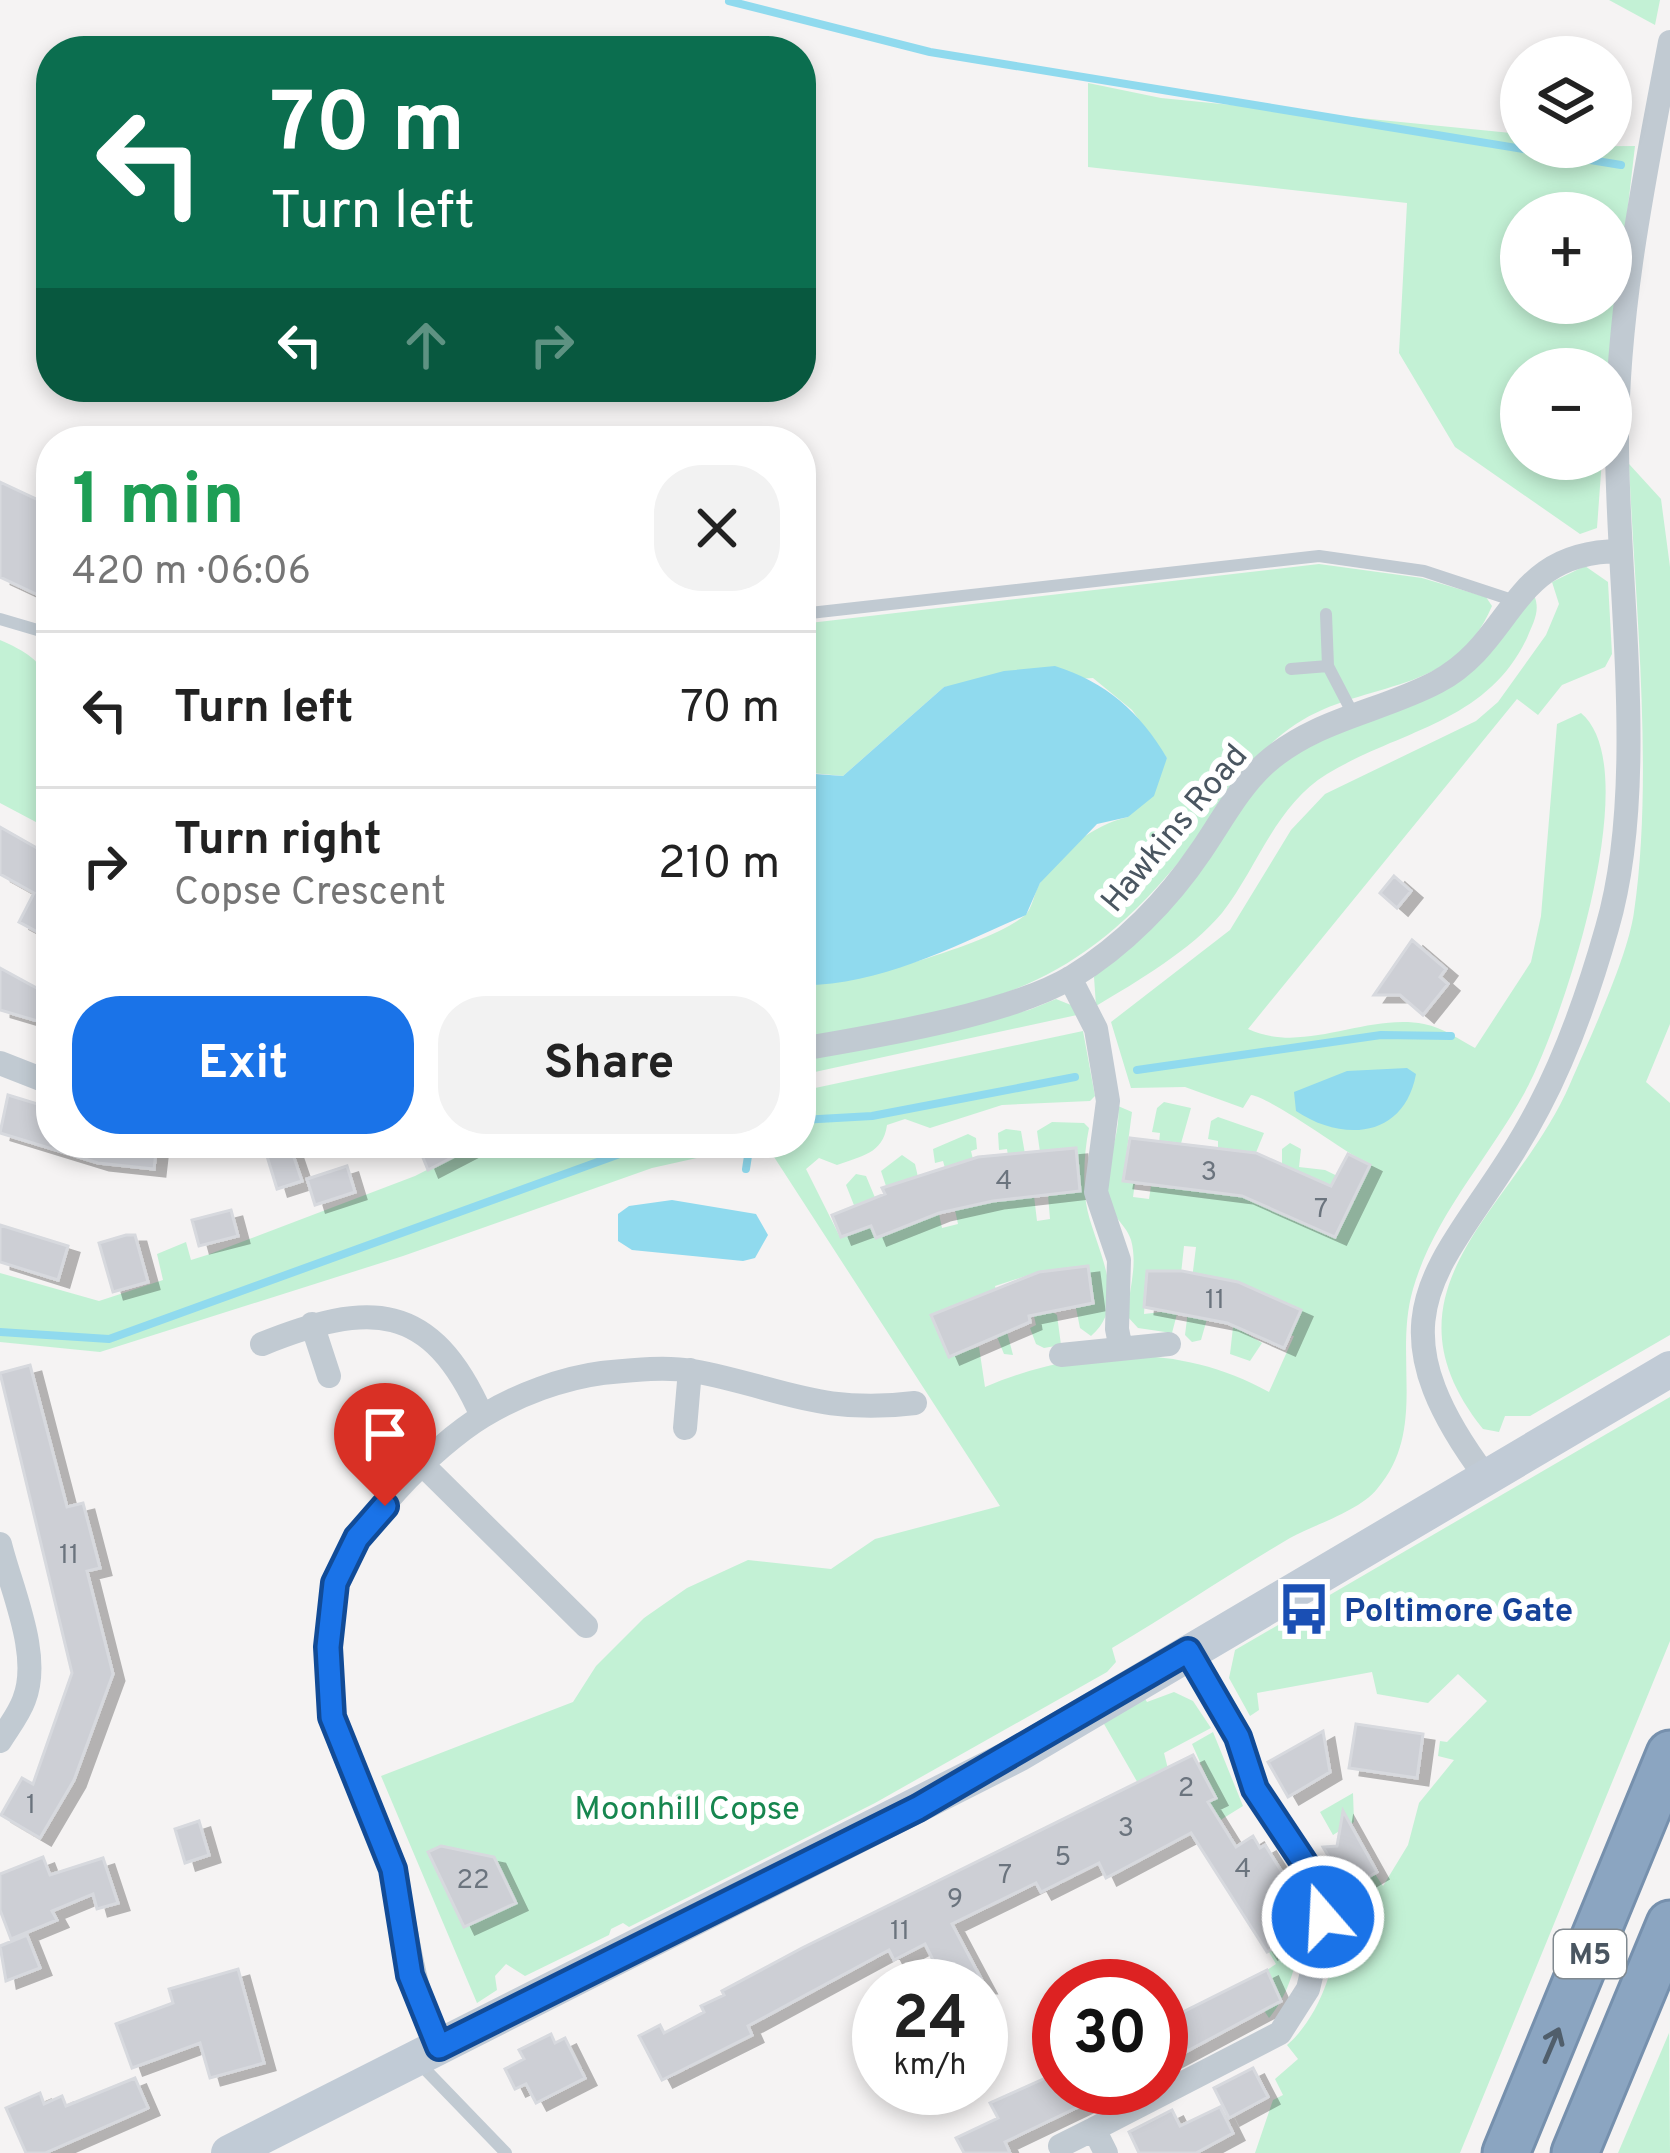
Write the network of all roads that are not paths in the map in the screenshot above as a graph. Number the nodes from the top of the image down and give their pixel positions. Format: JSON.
{"nodes":[{"id":1,"x":1670,"y":42,"type":"edge"},
{"id":2,"x":1620,"y":551,"type":"junction"},
{"id":3,"x":1512,"y":600,"type":"junction"},
{"id":4,"x":816,"y":612,"type":"edge"},
{"id":5,"x":1326,"y":614,"type":"dead end"},
{"id":6,"x":0,"y":619,"type":"edge"},
{"id":7,"x":36,"y":630,"type":"edge"},
{"id":8,"x":1328,"y":666,"type":"junction"},
{"id":9,"x":1291,"y":669,"type":"dead end"},
{"id":10,"x":1353,"y":714,"type":"junction"},
{"id":11,"x":1070,"y":978,"type":"junction"},
{"id":12,"x":816,"y":1046,"type":"edge"},
{"id":13,"x":0,"y":1063,"type":"edge"},
{"id":14,"x":36,"y":1077,"type":"edge"},
{"id":15,"x":312,"y":1324,"type":"junction"},
{"id":16,"x":262,"y":1344,"type":"dead end"},
{"id":17,"x":1169,"y":1344,"type":"dead end"},
{"id":18,"x":1121,"y":1348,"type":"junction"},
{"id":19,"x":1061,"y":1355,"type":"dead end"},
{"id":20,"x":1670,"y":1369,"type":"edge"},
{"id":21,"x":690,"y":1370,"type":"junction"},
{"id":22,"x":329,"y":1376,"type":"dead end"},
{"id":23,"x":876,"y":1381,"type":"dead end"},
{"id":24,"x":915,"y":1403,"type":"dead end"},
{"id":25,"x":874,"y":1408,"type":"junction"},
{"id":26,"x":482,"y":1416,"type":"junction"},
{"id":27,"x":685,"y":1428,"type":"dead end"},
{"id":28,"x":424,"y":1466,"type":"junction"},
{"id":29,"x":1486,"y":1477,"type":"junction"},
{"id":30,"x":0,"y":1544,"type":"edge"},
{"id":31,"x":586,"y":1626,"type":"dead end"},
{"id":32,"x":1188,"y":1651,"type":"junction"},
{"id":33,"x":0,"y":1741,"type":"edge"},
{"id":34,"x":1670,"y":1754,"type":"edge"},
{"id":35,"x":1670,"y":1924,"type":"edge"},
{"id":36,"x":428,"y":2053,"type":"junction"},
{"id":37,"x":1094,"y":2129,"type":"junction"},
{"id":38,"x":1060,"y":2146,"type":"dead end"},
{"id":39,"x":229,"y":2153,"type":"edge"},
{"id":40,"x":506,"y":2153,"type":"edge"},
{"id":41,"x":1106,"y":2153,"type":"edge"},
{"id":42,"x":1506,"y":2153,"type":"edge"},
{"id":43,"x":1575,"y":2153,"type":"edge"}],
"edges":[{"from":1,"to":2,"type":"street"},
{"from":2,"to":3,"type":"street","name":"Hawkins Road"},
{"from":2,"to":29,"type":"street"},
{"from":3,"to":4,"type":"lane"},
{"from":3,"to":10,"type":"street","name":"Hawkins Road"},
{"from":5,"to":8,"type":"lane"},
{"from":6,"to":7,"type":"lane"},
{"from":8,"to":9,"type":"lane"},
{"from":8,"to":10,"type":"lane"},
{"from":10,"to":11,"type":"street","name":"Hawkins Road"},
{"from":11,"to":12,"type":"street","name":"Hawkins Road"},
{"from":11,"to":18,"type":"street"},
{"from":13,"to":14,"type":"street"},
{"from":15,"to":16,"type":"street"},
{"from":15,"to":22,"type":"street"},
{"from":15,"to":26,"type":"street"},
{"from":17,"to":18,"type":"street"},
{"from":18,"to":19,"type":"street"},
{"from":20,"to":29,"type":"main road"},
{"from":21,"to":25,"type":"street"},
{"from":21,"to":26,"type":"street"},
{"from":21,"to":27,"type":"street"},
{"from":23,"to":25,"type":"street"},
{"from":24,"to":25,"type":"street"},
{"from":26,"to":28,"type":"street"},
{"from":28,"to":31,"type":"street"},
{"from":28,"to":36,"type":"street"},
{"from":29,"to":32,"type":"main road"},
{"from":30,"to":33,"type":"street"},
{"from":32,"to":36,"type":"main road"},
{"from":32,"to":37,"type":"street"},
{"from":42,"to":34,"type":"highway","number":"M5","one_way":true},
{"from":35,"to":43,"type":"highway","number":"M5"},
{"from":36,"to":39,"type":"main road"},
{"from":36,"to":40,"type":"lane"},
{"from":37,"to":38,"type":"street"},
{"from":37,"to":41,"type":"street"}]}
